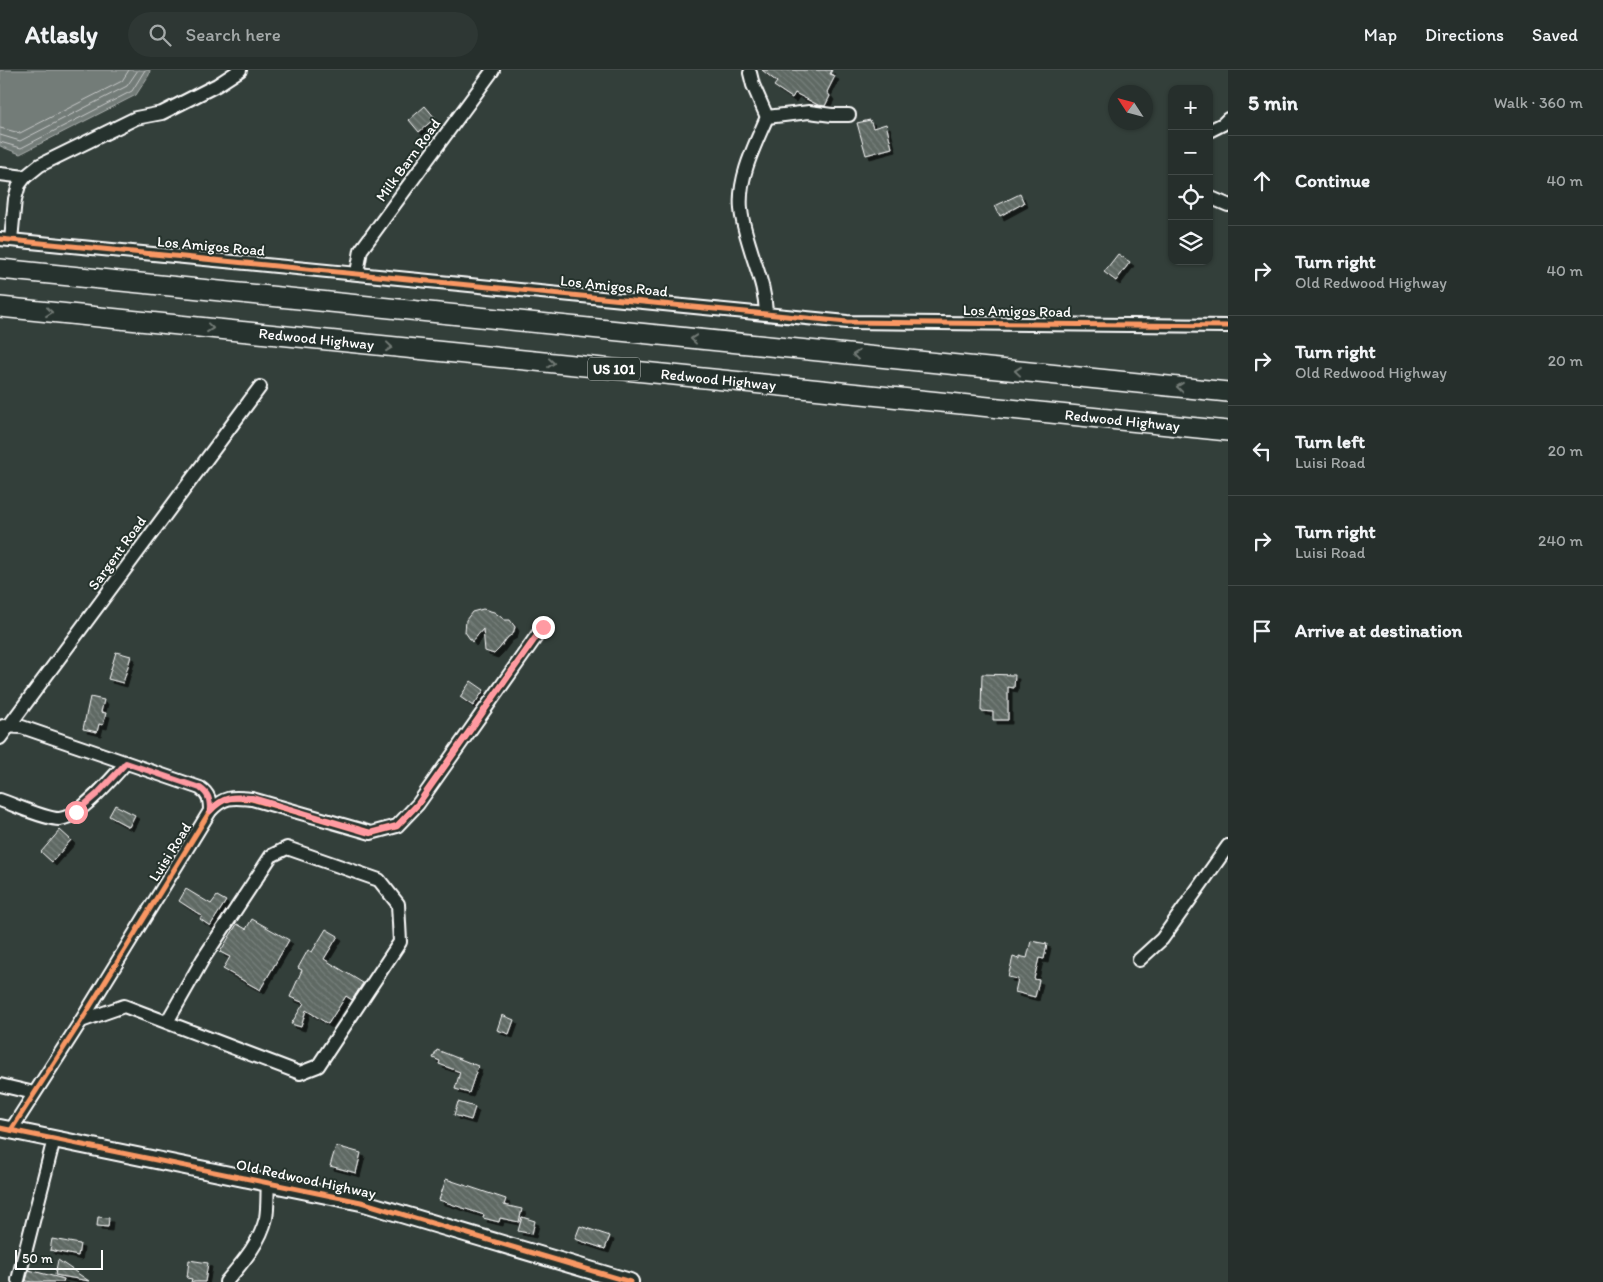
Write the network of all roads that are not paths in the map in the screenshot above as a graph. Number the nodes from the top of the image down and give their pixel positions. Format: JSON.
{"nodes":[{"id":1,"x":240,"y":70,"type":"edge"},
{"id":2,"x":494,"y":70,"type":"edge"},
{"id":3,"x":750,"y":73,"type":"dead end"},
{"id":4,"x":849,"y":115,"type":"dead end"},
{"id":5,"x":767,"y":117,"type":"junction"},
{"id":6,"x":1228,"y":119,"type":"edge"},
{"id":7,"x":1211,"y":130,"type":"edge"},
{"id":8,"x":0,"y":174,"type":"edge"},
{"id":9,"x":25,"y":177,"type":"junction"},
{"id":10,"x":1213,"y":198,"type":"edge"},
{"id":11,"x":1228,"y":205,"type":"edge"},
{"id":12,"x":5,"y":239,"type":"edge"},
{"id":13,"x":0,"y":270,"type":"edge"},
{"id":14,"x":357,"y":273,"type":"junction"},
{"id":15,"x":0,"y":307,"type":"edge"},
{"id":16,"x":766,"y":314,"type":"junction"},
{"id":17,"x":1228,"y":326,"type":"edge"},
{"id":18,"x":260,"y":387,"type":"dead end"},
{"id":19,"x":1228,"y":392,"type":"edge"},
{"id":20,"x":1228,"y":431,"type":"edge"},
{"id":21,"x":543,"y":627,"type":"dead end"},
{"id":22,"x":4,"y":725,"type":"edge"},
{"id":23,"x":0,"y":738,"type":"edge"},
{"id":24,"x":126,"y":763,"type":"junction"},
{"id":25,"x":0,"y":800,"type":"edge"},
{"id":26,"x":210,"y":811,"type":"junction"},
{"id":27,"x":1228,"y":846,"type":"edge"},
{"id":28,"x":1139,"y":960,"type":"dead end"},
{"id":29,"x":81,"y":1021,"type":"junction"},
{"id":30,"x":167,"y":1022,"type":"junction"},
{"id":31,"x":0,"y":1085,"type":"edge"},
{"id":32,"x":34,"y":1093,"type":"junction"},
{"id":33,"x":5,"y":1129,"type":"edge"},
{"id":34,"x":54,"y":1139,"type":"junction"},
{"id":35,"x":268,"y":1182,"type":"junction"},
{"id":36,"x":18,"y":1280,"type":"dead end"},
{"id":37,"x":226,"y":1282,"type":"edge"},
{"id":38,"x":630,"y":1282,"type":"edge"}],
"edges":[{"from":1,"to":9,"type":"street"},
{"from":2,"to":14,"type":"street","name":"Milk Barn Road"},
{"from":3,"to":5,"type":"street"},
{"from":4,"to":5,"type":"street"},
{"from":5,"to":16,"type":"street"},
{"from":6,"to":7,"type":"street"},
{"from":8,"to":9,"type":"street"},
{"from":9,"to":12,"type":"street"},
{"from":10,"to":11,"type":"street"},
{"from":12,"to":14,"type":"street","name":"Los Amigos Road"},
{"from":19,"to":13,"type":"highway","one_way":true},
{"from":14,"to":16,"type":"street","name":"Los Amigos Road"},
{"from":15,"to":20,"type":"highway","name":"Redwood Highway","number":"US 101","one_way":true},
{"from":16,"to":17,"type":"street","name":"Los Amigos Road"},
{"from":18,"to":22,"type":"street","name":"Sargent Road"},
{"from":21,"to":26,"type":"street","name":"Luisi Road"},
{"from":22,"to":23,"type":"street","name":"Sargent Road"},
{"from":22,"to":24,"type":"street"},
{"from":24,"to":25,"type":"street"},
{"from":24,"to":26,"type":"street"},
{"from":26,"to":29,"type":"street","name":"Luisi Road"},
{"from":27,"to":28,"type":"street"},
{"from":29,"to":30,"type":"street"},
{"from":29,"to":32,"type":"street","name":"Luisi Road"},
{"from":30,"to":30,"type":"street"},
{"from":31,"to":32,"type":"street"},
{"from":32,"to":33,"type":"street","name":"Luisi Road"},
{"from":33,"to":34,"type":"main road","name":"Old Redwood Highway"},
{"from":34,"to":35,"type":"main road","name":"Old Redwood Highway"},
{"from":34,"to":36,"type":"street"},
{"from":35,"to":37,"type":"street"},
{"from":35,"to":38,"type":"main road","name":"Old Redwood Highway"}]}
